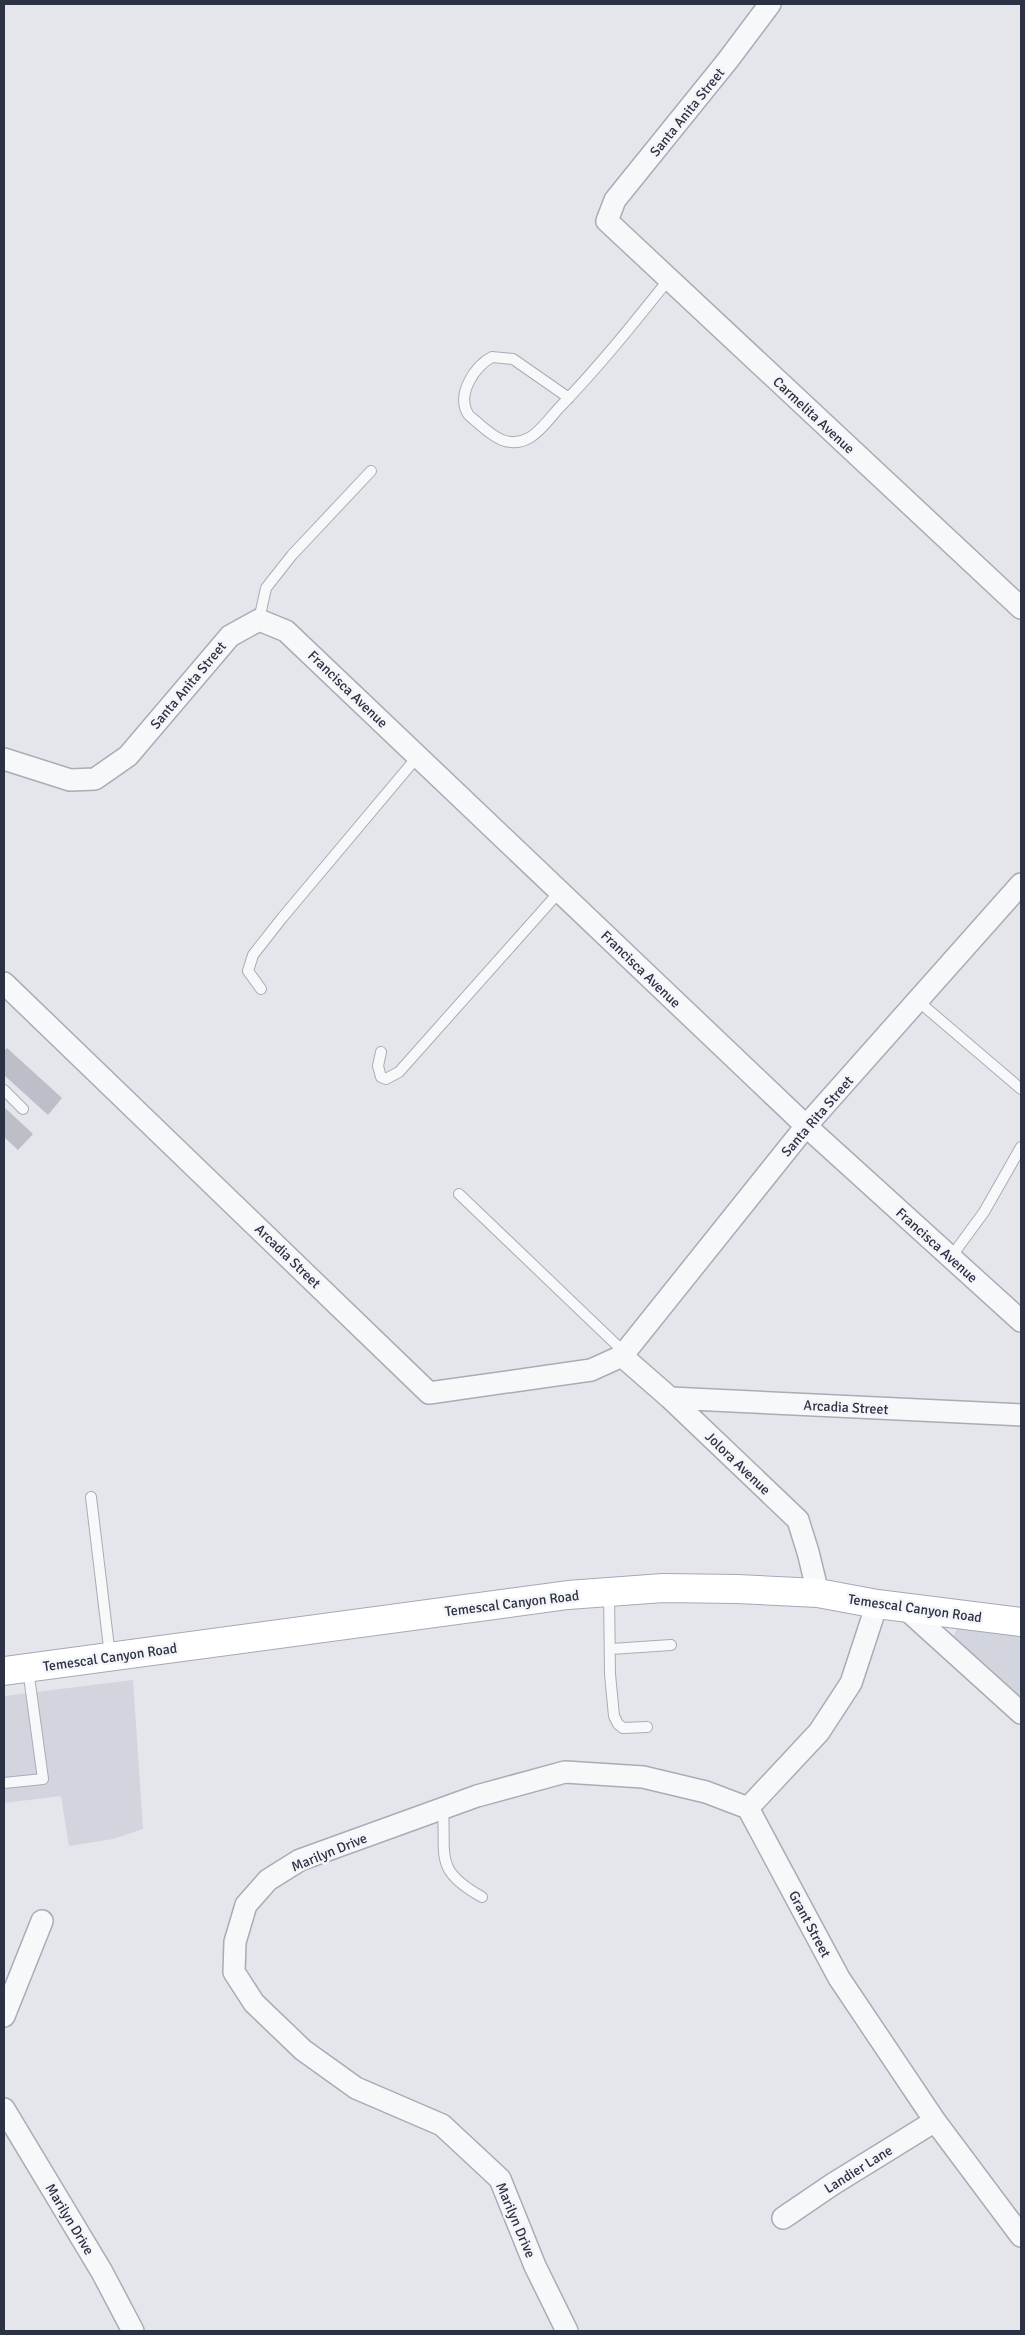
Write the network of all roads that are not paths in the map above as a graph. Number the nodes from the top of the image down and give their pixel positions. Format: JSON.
{"nodes":[{"id":1,"x":770,"y":4,"type":"edge"},
{"id":2,"x":607,"y":221,"type":"joint"},
{"id":3,"x":669,"y":279,"type":"junction"},
{"id":4,"x":569,"y":398,"type":"junction"},
{"id":5,"x":371,"y":471,"type":"dead end"},
{"id":6,"x":1021,"y":608,"type":"edge"},
{"id":7,"x":260,"y":620,"type":"junction"},
{"id":8,"x":418,"y":756,"type":"junction"},
{"id":9,"x":4,"y":759,"type":"edge"},
{"id":10,"x":1021,"y":884,"type":"edge"},
{"id":11,"x":560,"y":891,"type":"junction"},
{"id":12,"x":4,"y":983,"type":"edge"},
{"id":13,"x":261,"y":989,"type":"dead end"},
{"id":14,"x":918,"y":1001,"type":"junction"},
{"id":15,"x":381,"y":1052,"type":"dead end"},
{"id":16,"x":1021,"y":1089,"type":"edge"},
{"id":17,"x":4,"y":1090,"type":"edge"},
{"id":18,"x":23,"y":1108,"type":"dead end"},
{"id":19,"x":806,"y":1126,"type":"junction"},
{"id":20,"x":1021,"y":1147,"type":"edge"},
{"id":21,"x":459,"y":1194,"type":"dead end"},
{"id":22,"x":950,"y":1257,"type":"junction"},
{"id":23,"x":1021,"y":1321,"type":"edge"},
{"id":24,"x":623,"y":1354,"type":"junction"},
{"id":25,"x":670,"y":1398,"type":"junction"},
{"id":26,"x":1021,"y":1415,"type":"edge"},
{"id":27,"x":91,"y":1497,"type":"dead end"},
{"id":28,"x":609,"y":1592,"type":"junction"},
{"id":29,"x":818,"y":1593,"type":"junction"},
{"id":30,"x":877,"y":1604,"type":"junction"},
{"id":31,"x":905,"y":1608,"type":"junction"},
{"id":32,"x":1021,"y":1622,"type":"edge"},
{"id":33,"x":671,"y":1645,"type":"dead end"},
{"id":34,"x":611,"y":1649,"type":"junction"},
{"id":35,"x":110,"y":1658,"type":"junction"},
{"id":36,"x":16,"y":1670,"type":"edge"},
{"id":37,"x":1021,"y":1713,"type":"edge"},
{"id":38,"x":646,"y":1727,"type":"dead end"},
{"id":39,"x":4,"y":1783,"type":"edge"},
{"id":40,"x":748,"y":1808,"type":"junction"},
{"id":41,"x":443,"y":1809,"type":"junction"},
{"id":42,"x":482,"y":1896,"type":"dead end"},
{"id":43,"x":42,"y":1921,"type":"dead end"},
{"id":44,"x":4,"y":2016,"type":"edge"},
{"id":45,"x":4,"y":2109,"type":"edge"},
{"id":46,"x":935,"y":2121,"type":"junction"},
{"id":47,"x":783,"y":2218,"type":"dead end"},
{"id":48,"x":1021,"y":2236,"type":"edge"},
{"id":49,"x":132,"y":2331,"type":"edge"},
{"id":50,"x":567,"y":2331,"type":"edge"}],
"edges":[{"from":1,"to":2,"type":"street","name":"Santa Anita Street"},
{"from":2,"to":3,"type":"street","name":"Carmelita Avenue"},
{"from":3,"to":4,"type":"lane"},
{"from":3,"to":6,"type":"street","name":"Carmelita Avenue"},
{"from":4,"to":4,"type":"lane"},
{"from":5,"to":7,"type":"lane"},
{"from":7,"to":8,"type":"street","name":"Francisca Avenue"},
{"from":7,"to":9,"type":"street","name":"Santa Anita Street"},
{"from":8,"to":11,"type":"street","name":"Francisca Avenue"},
{"from":8,"to":13,"type":"lane"},
{"from":10,"to":14,"type":"street","name":"Santa Rita Street"},
{"from":11,"to":15,"type":"lane"},
{"from":11,"to":19,"type":"street","name":"Francisca Avenue"},
{"from":12,"to":24,"type":"street","name":"Arcadia Street"},
{"from":14,"to":16,"type":"lane"},
{"from":14,"to":19,"type":"street","name":"Santa Rita Street"},
{"from":17,"to":18,"type":"lane"},
{"from":19,"to":22,"type":"street","name":"Francisca Avenue"},
{"from":19,"to":24,"type":"street","name":"Santa Rita Street"},
{"from":20,"to":22,"type":"lane"},
{"from":21,"to":24,"type":"lane"},
{"from":22,"to":23,"type":"street","name":"Francisca Avenue"},
{"from":24,"to":25,"type":"street","name":"Jolora Avenue"},
{"from":25,"to":26,"type":"street","name":"Arcadia Street"},
{"from":25,"to":29,"type":"street","name":"Jolora Avenue"},
{"from":27,"to":35,"type":"lane"},
{"from":28,"to":29,"type":"main road","name":"Temescal Canyon Road"},
{"from":28,"to":34,"type":"lane"},
{"from":28,"to":35,"type":"main road","name":"Temescal Canyon Road"},
{"from":29,"to":30,"type":"main road","name":"Temescal Canyon Road"},
{"from":30,"to":31,"type":"main road","name":"Temescal Canyon Road"},
{"from":30,"to":40,"type":"street"},
{"from":31,"to":32,"type":"main road","name":"Temescal Canyon Road"},
{"from":31,"to":37,"type":"street"},
{"from":33,"to":34,"type":"lane"},
{"from":34,"to":38,"type":"lane"},
{"from":35,"to":36,"type":"main road","name":"Temescal Canyon Road"},
{"from":36,"to":39,"type":"lane"},
{"from":40,"to":41,"type":"street","name":"Marilyn Drive"},
{"from":40,"to":46,"type":"street","name":"Grant Street"},
{"from":41,"to":42,"type":"lane"},
{"from":41,"to":50,"type":"street","name":"Marilyn Drive"},
{"from":43,"to":44,"type":"street"},
{"from":45,"to":49,"type":"street","name":"Marilyn Drive"},
{"from":46,"to":47,"type":"street","name":"Landier Lane"},
{"from":46,"to":48,"type":"street","name":"Grant Street"}]}
